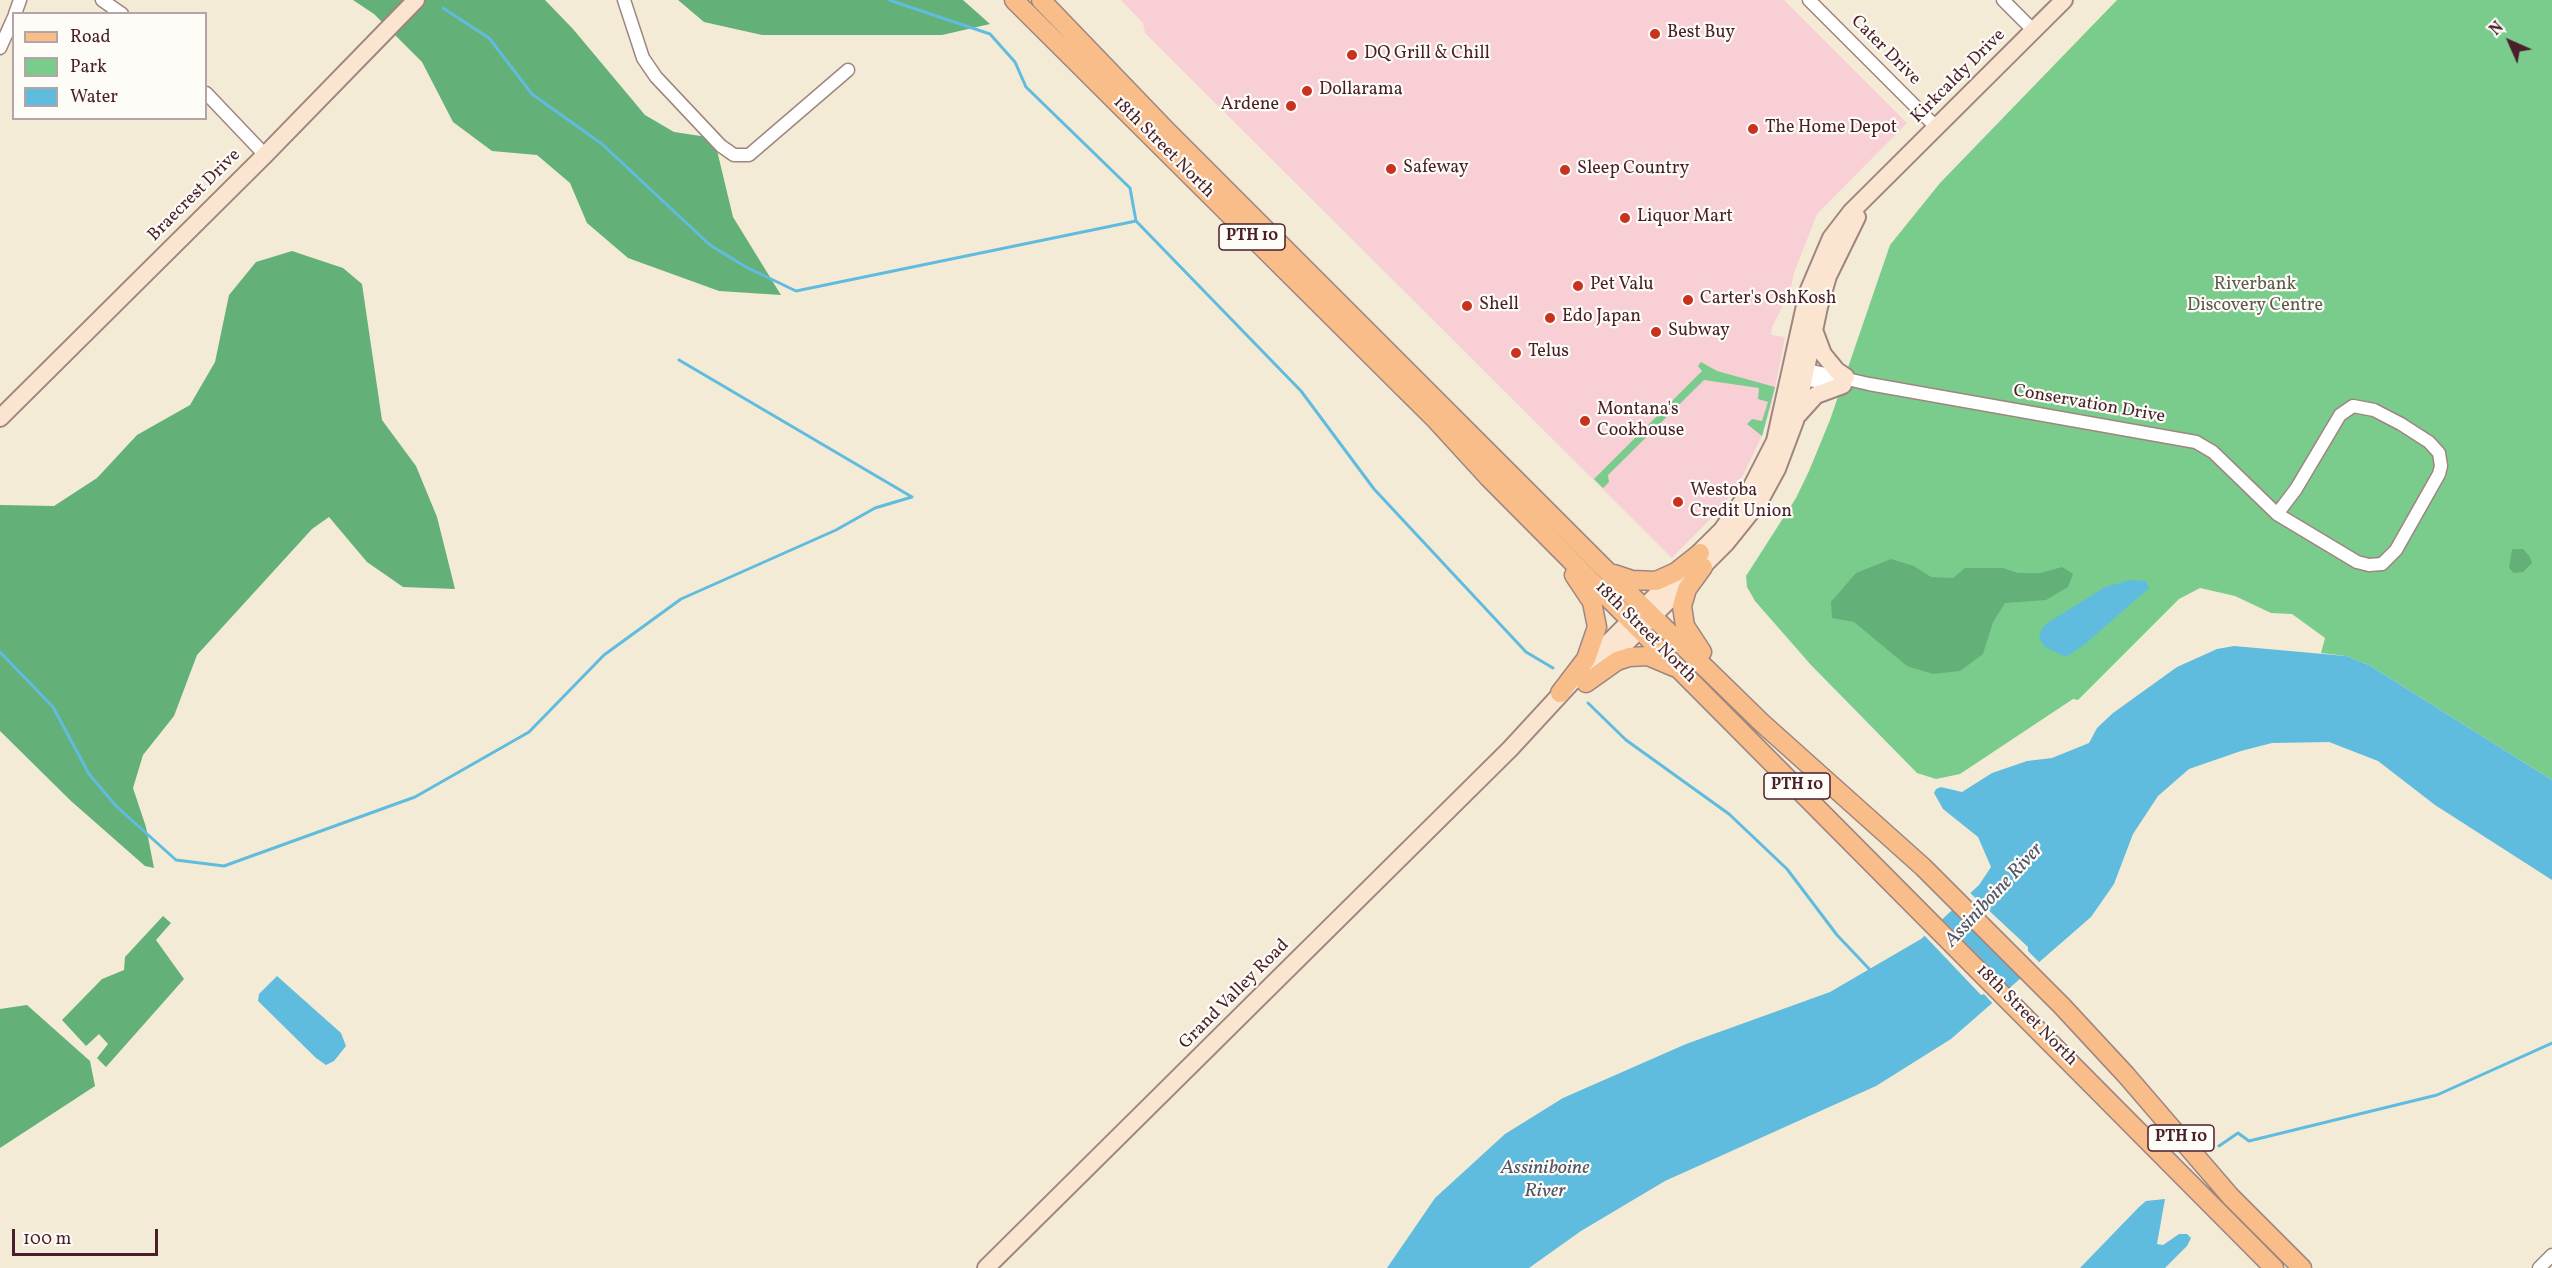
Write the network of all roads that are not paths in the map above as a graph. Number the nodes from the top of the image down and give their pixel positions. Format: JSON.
{"nodes":[{"id":1,"x":102,"y":0,"type":"edge"},
{"id":2,"x":416,"y":0,"type":"edge"},
{"id":3,"x":624,"y":0,"type":"edge"},
{"id":4,"x":1014,"y":0,"type":"edge"},
{"id":5,"x":1041,"y":0,"type":"edge"},
{"id":6,"x":1809,"y":0,"type":"edge"},
{"id":7,"x":2003,"y":0,"type":"edge"},
{"id":8,"x":2064,"y":0,"type":"edge"},
{"id":9,"x":119,"y":12,"type":"edge"},
{"id":10,"x":12,"y":20,"type":"edge"},
{"id":11,"x":2033,"y":30,"type":"junction"},
{"id":12,"x":0,"y":48,"type":"edge"},
{"id":13,"x":848,"y":70,"type":"dead end"},
{"id":14,"x":207,"y":94,"type":"edge"},
{"id":15,"x":1936,"y":128,"type":"junction"},
{"id":16,"x":265,"y":155,"type":"junction"},
{"id":17,"x":1882,"y":182,"type":"junction"},
{"id":18,"x":1814,"y":330,"type":"junction"},
{"id":19,"x":1799,"y":373,"type":"junction"},
{"id":20,"x":1845,"y":381,"type":"junction"},
{"id":21,"x":0,"y":418,"type":"edge"},
{"id":22,"x":1795,"y":421,"type":"junction"},
{"id":23,"x":1488,"y":477,"type":"junction"},
{"id":24,"x":2277,"y":514,"type":"junction"},
{"id":25,"x":1596,"y":560,"type":"junction"},
{"id":26,"x":1702,"y":560,"type":"junction"},
{"id":27,"x":1643,"y":618,"type":"junction"},
{"id":28,"x":1586,"y":682,"type":"junction"},
{"id":29,"x":1694,"y":682,"type":"junction"},
{"id":30,"x":1560,"y":693,"type":"junction"},
{"id":31,"x":1752,"y":713,"type":"junction"},
{"id":32,"x":1510,"y":749,"type":"junction"},
{"id":33,"x":2552,"y":1255,"type":"edge"},
{"id":34,"x":986,"y":1268,"type":"edge"},
{"id":35,"x":2274,"y":1268,"type":"edge"},
{"id":36,"x":2302,"y":1268,"type":"edge"},
{"id":37,"x":2539,"y":1268,"type":"edge"}],
"edges":[{"from":1,"to":9,"type":"street"},
{"from":2,"to":16,"type":"main road","name":"Braecrest Drive"},
{"from":3,"to":13,"type":"street"},
{"from":4,"to":23,"type":"main road","name":"18th Street North","number":"PTH 10"},
{"from":5,"to":25,"type":"main road","name":"18th Street North","number":"PTH 10"},
{"from":6,"to":15,"type":"street","name":"Cater Drive"},
{"from":7,"to":11,"type":"street"},
{"from":8,"to":11,"type":"main road","name":"Kirkcaldy Drive"},
{"from":10,"to":12,"type":"street"},
{"from":11,"to":15,"type":"main road","name":"Kirkcaldy Drive"},
{"from":14,"to":16,"type":"street"},
{"from":15,"to":17,"type":"main road","name":"Kirkcaldy Drive"},
{"from":16,"to":21,"type":"main road","name":"Braecrest Drive"},
{"from":17,"to":18,"type":"main road","name":"Kirkcaldy Drive"},
{"from":17,"to":19,"type":"main road","name":"Kirkcaldy Drive"},
{"from":18,"to":19,"type":"main road","name":"Kirkcaldy Drive"},
{"from":18,"to":20,"type":"main road"},
{"from":19,"to":20,"type":"street","name":"Conservation Drive"},
{"from":19,"to":22,"type":"main road","name":"Kirkcaldy Drive"},
{"from":19,"to":26,"type":"main road","name":"Kirkcaldy Drive"},
{"from":20,"to":22,"type":"main road"},
{"from":20,"to":24,"type":"street","name":"Conservation Drive"},
{"from":22,"to":26,"type":"main road","name":"Kirkcaldy Drive"},
{"from":23,"to":27,"type":"main road","name":"18th Street North","number":"PTH 10"},
{"from":23,"to":30,"type":"main road"},
{"from":24,"to":24,"type":"street","name":"Conservation Drive"},
{"from":25,"to":26,"type":"main road"},
{"from":25,"to":27,"type":"main road","name":"18th Street North","number":"PTH 10"},
{"from":26,"to":27,"type":"main road","name":"Kirkcaldy Drive"},
{"from":26,"to":31,"type":"main road"},
{"from":27,"to":28,"type":"main road","name":"Grand Valley Road"},
{"from":27,"to":29,"type":"main road","name":"18th Street North","number":"PTH 10"},
{"from":27,"to":30,"type":"main road","name":"Grand Valley Road"},
{"from":27,"to":31,"type":"main road","name":"18th Street North","number":"PTH 10"},
{"from":28,"to":29,"type":"main road"},
{"from":28,"to":32,"type":"main road","name":"Grand Valley Road"},
{"from":29,"to":35,"type":"main road","name":"18th Street North","number":"PTH 10"},
{"from":30,"to":32,"type":"main road","name":"Grand Valley Road"},
{"from":31,"to":36,"type":"main road","name":"18th Street North","number":"PTH 10"},
{"from":32,"to":34,"type":"main road","name":"Grand Valley Road"},
{"from":33,"to":37,"type":"street"}]}
